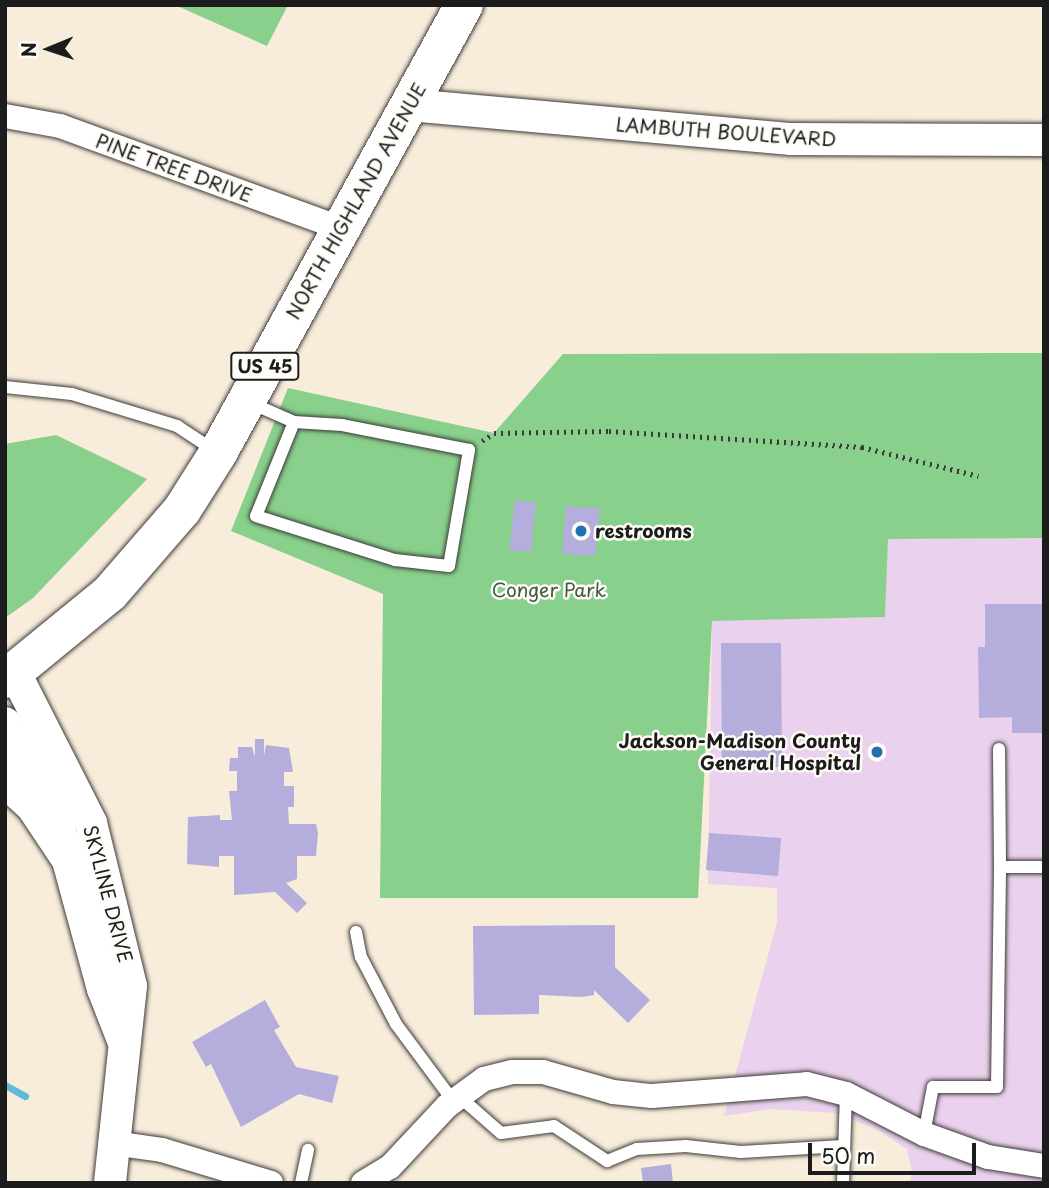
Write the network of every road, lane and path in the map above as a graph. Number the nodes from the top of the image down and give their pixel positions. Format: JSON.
{"nodes":[{"id":1,"x":464,"y":5,"type":"edge"},
{"id":2,"x":409,"y":105,"type":"junction"},
{"id":3,"x":5,"y":116,"type":"edge"},
{"id":4,"x":1044,"y":140,"type":"edge"},
{"id":5,"x":340,"y":228,"type":"junction"},
{"id":6,"x":5,"y":387,"type":"edge"},
{"id":7,"x":246,"y":401,"type":"junction"},
{"id":8,"x":294,"y":422,"type":"junction"},
{"id":9,"x":494,"y":433,"type":"dead end"},
{"id":10,"x":218,"y":453,"type":"junction"},
{"id":11,"x":978,"y":476,"type":"dead end"},
{"id":12,"x":10,"y":676,"type":"edge"},
{"id":13,"x":5,"y":723,"type":"edge"},
{"id":14,"x":999,"y":749,"type":"dead end"},
{"id":15,"x":5,"y":778,"type":"edge"},
{"id":16,"x":70,"y":858,"type":"junction"},
{"id":17,"x":1000,"y":867,"type":"junction"},
{"id":18,"x":1044,"y":867,"type":"edge"},
{"id":19,"x":356,"y":932,"type":"dead end"},
{"id":20,"x":126,"y":1047,"type":"junction"},
{"id":21,"x":846,"y":1094,"type":"junction"},
{"id":22,"x":458,"y":1100,"type":"junction"},
{"id":23,"x":923,"y":1135,"type":"junction"},
{"id":24,"x":113,"y":1143,"type":"junction"},
{"id":25,"x":843,"y":1146,"type":"junction"},
{"id":26,"x":308,"y":1150,"type":"dead end"},
{"id":27,"x":1044,"y":1166,"type":"edge"},
{"id":28,"x":110,"y":1183,"type":"edge"},
{"id":29,"x":271,"y":1183,"type":"edge"},
{"id":30,"x":301,"y":1183,"type":"edge"},
{"id":31,"x":363,"y":1183,"type":"edge"},
{"id":32,"x":843,"y":1183,"type":"edge"}],
"edges":[{"from":1,"to":2,"type":"main road","name":"NORTH HIGHLAND AVENUE","number":"US 45"},
{"from":2,"to":4,"type":"street","name":"LAMBUTH BOULEVARD"},
{"from":2,"to":5,"type":"main road","name":"NORTH HIGHLAND AVENUE","number":"US 45"},
{"from":3,"to":5,"type":"street","name":"PINE TREE DRIVE"},
{"from":5,"to":7,"type":"main road","name":"NORTH HIGHLAND AVENUE","number":"US 45"},
{"from":6,"to":10,"type":"lane"},
{"from":7,"to":8,"type":"lane"},
{"from":7,"to":10,"type":"main road","name":"NORTH HIGHLAND AVENUE","number":"US 45"},
{"from":8,"to":8,"type":"lane"},
{"from":9,"to":11,"type":"path"},
{"from":10,"to":12,"type":"main road","name":"NORTH HIGHLAND AVENUE","number":"US 45"},
{"from":12,"to":20,"type":"street","name":"SKYLINE DRIVE"},
{"from":13,"to":16,"type":"street","name":"SKYLINE DRIVE"},
{"from":14,"to":17,"type":"lane"},
{"from":15,"to":16,"type":"main road"},
{"from":16,"to":20,"type":"street","name":"SKYLINE DRIVE"},
{"from":17,"to":18,"type":"lane"},
{"from":17,"to":23,"type":"lane"},
{"from":19,"to":22,"type":"lane"},
{"from":20,"to":24,"type":"street","name":"SKYLINE DRIVE"},
{"from":21,"to":22,"type":"street"},
{"from":21,"to":23,"type":"street"},
{"from":21,"to":25,"type":"lane"},
{"from":22,"to":25,"type":"lane"},
{"from":22,"to":31,"type":"street"},
{"from":23,"to":27,"type":"street"},
{"from":24,"to":28,"type":"street","name":"SKYLINE DRIVE"},
{"from":24,"to":29,"type":"street"},
{"from":25,"to":32,"type":"lane"},
{"from":26,"to":30,"type":"lane"}]}
